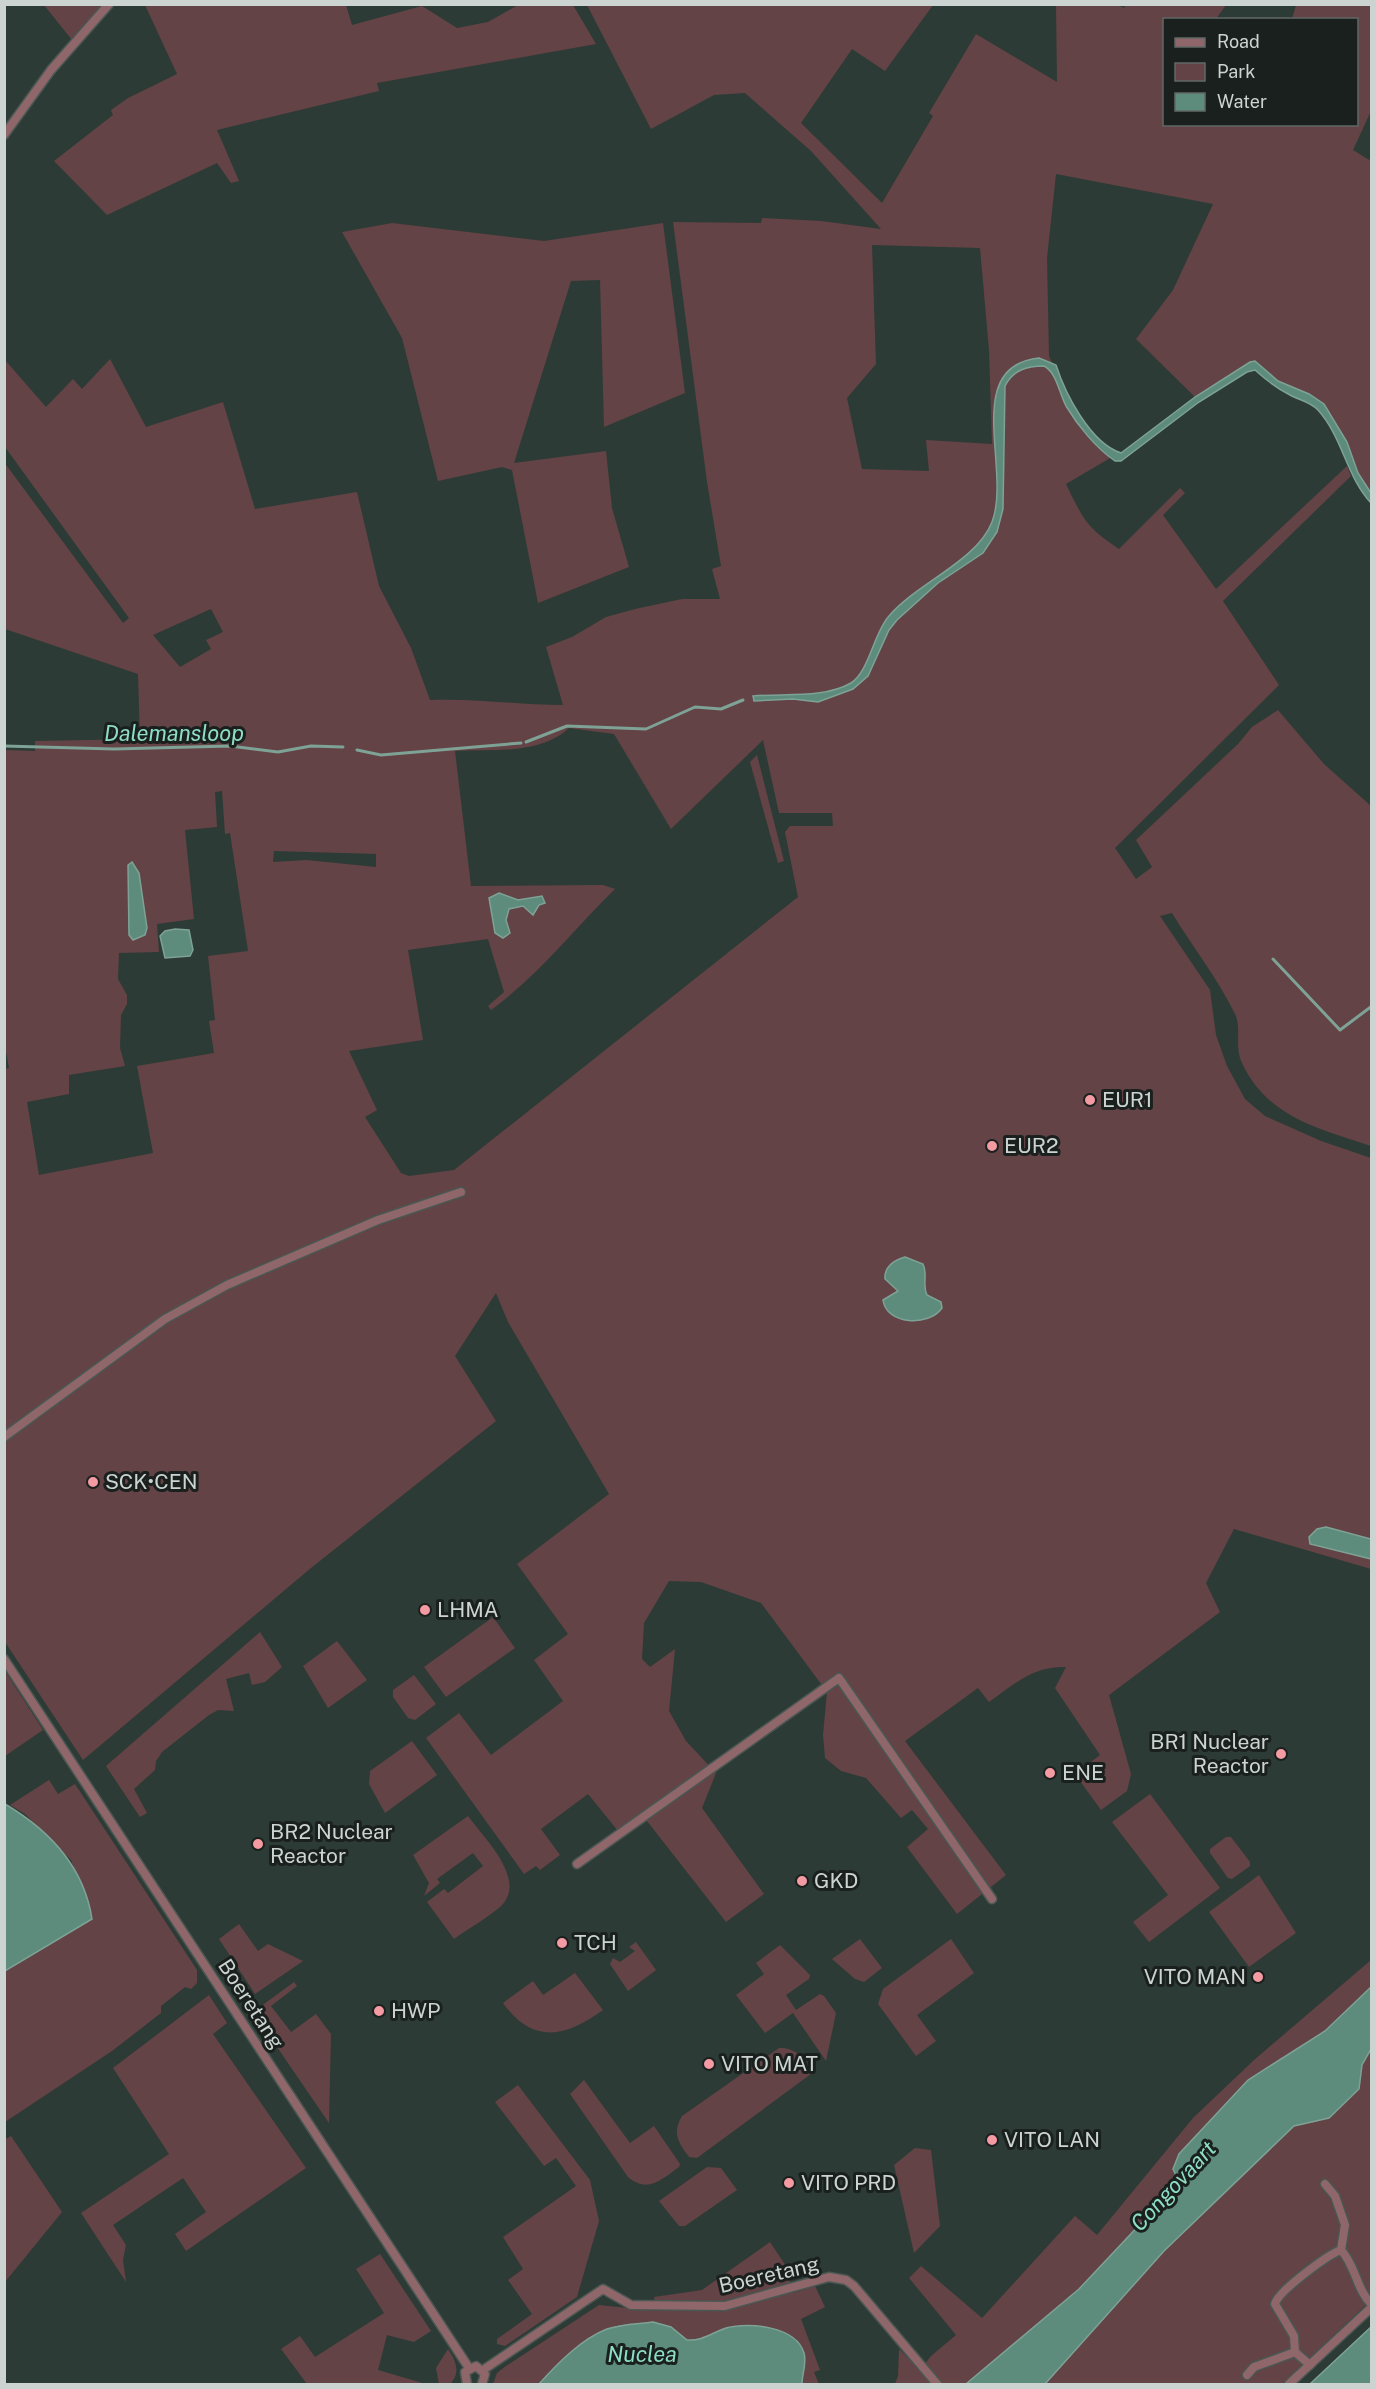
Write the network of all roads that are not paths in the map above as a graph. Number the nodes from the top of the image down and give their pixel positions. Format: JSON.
{"nodes":[{"id":1,"x":109,"y":4,"type":"edge"},
{"id":2,"x":4,"y":135,"type":"edge"},
{"id":3,"x":460,"y":1192,"type":"dead end"},
{"id":4,"x":4,"y":1437,"type":"edge"},
{"id":5,"x":4,"y":1659,"type":"edge"},
{"id":6,"x":577,"y":1864,"type":"dead end"},
{"id":7,"x":992,"y":1899,"type":"dead end"},
{"id":8,"x":1325,"y":2184,"type":"dead end"},
{"id":9,"x":1341,"y":2250,"type":"junction"},
{"id":10,"x":1371,"y":2306,"type":"edge"},
{"id":11,"x":1295,"y":2352,"type":"junction"},
{"id":12,"x":1310,"y":2365,"type":"junction"},
{"id":13,"x":468,"y":2368,"type":"junction"},
{"id":14,"x":483,"y":2370,"type":"junction"},
{"id":15,"x":1247,"y":2375,"type":"dead end"},
{"id":16,"x":468,"y":2385,"type":"edge"},
{"id":17,"x":482,"y":2385,"type":"edge"},
{"id":18,"x":937,"y":2385,"type":"edge"},
{"id":19,"x":1289,"y":2385,"type":"edge"}],
"edges":[{"from":1,"to":2,"type":"street"},
{"from":3,"to":4,"type":"street"},
{"from":5,"to":13,"type":"street","name":"Boeretang"},
{"from":6,"to":7,"type":"street"},
{"from":8,"to":9,"type":"street"},
{"from":9,"to":10,"type":"street"},
{"from":9,"to":11,"type":"street"},
{"from":10,"to":12,"type":"street"},
{"from":11,"to":12,"type":"street"},
{"from":11,"to":15,"type":"street"},
{"from":12,"to":19,"type":"street"},
{"from":13,"to":14,"type":"street"},
{"from":13,"to":16,"type":"street"},
{"from":14,"to":17,"type":"street"},
{"from":14,"to":18,"type":"street","name":"Boeretang"}]}
